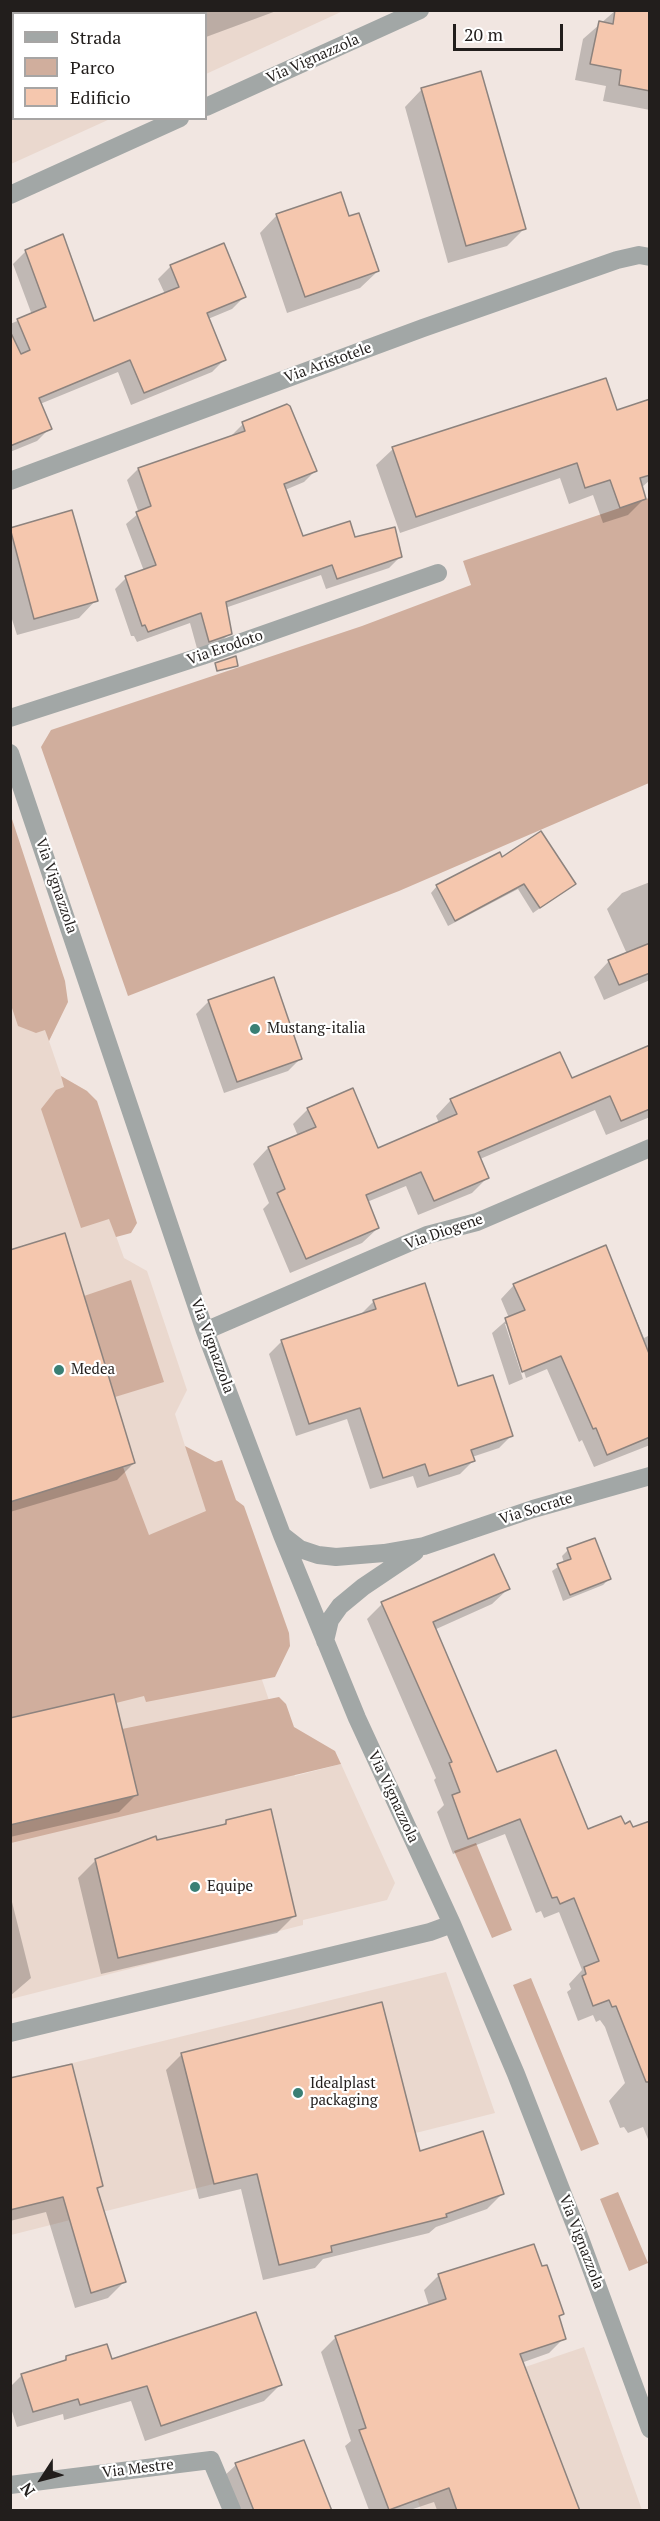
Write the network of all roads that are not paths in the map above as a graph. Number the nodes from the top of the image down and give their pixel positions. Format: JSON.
{"nodes":[{"id":1,"x":420,"y":10,"type":"edge"},
{"id":2,"x":207,"y":107,"type":"edge"},
{"id":3,"x":176,"y":120,"type":"edge"},
{"id":4,"x":10,"y":195,"type":"edge"},
{"id":5,"x":650,"y":257,"type":"edge"},
{"id":6,"x":10,"y":482,"type":"edge"},
{"id":7,"x":438,"y":573,"type":"dead end"},
{"id":8,"x":10,"y":718,"type":"edge"},
{"id":9,"x":10,"y":753,"type":"edge"},
{"id":10,"x":650,"y":1148,"type":"edge"},
{"id":11,"x":205,"y":1331,"type":"junction"},
{"id":12,"x":650,"y":1476,"type":"edge"},
{"id":13,"x":282,"y":1535,"type":"junction"},
{"id":14,"x":424,"y":1546,"type":"junction"},
{"id":15,"x":325,"y":1641,"type":"junction"},
{"id":16,"x":452,"y":1924,"type":"junction"},
{"id":17,"x":10,"y":2033,"type":"edge"},
{"id":18,"x":650,"y":2429,"type":"edge"},
{"id":19,"x":10,"y":2485,"type":"edge"},
{"id":20,"x":232,"y":2511,"type":"edge"}],
"edges":[{"from":1,"to":2,"type":"street","name":"Via Vignazzola"},
{"from":3,"to":4,"type":"street"},
{"from":5,"to":6,"type":"street","name":"Via Aristotele"},
{"from":7,"to":8,"type":"street","name":"Via Erodoto"},
{"from":9,"to":11,"type":"street","name":"Via Vignazzola"},
{"from":10,"to":11,"type":"street","name":"Via Diogene"},
{"from":11,"to":13,"type":"street","name":"Via Vignazzola"},
{"from":12,"to":14,"type":"street","name":"Via Socrate"},
{"from":13,"to":14,"type":"street","name":"Via Socrate"},
{"from":13,"to":15,"type":"street","name":"Via Vignazzola"},
{"from":14,"to":15,"type":"street","name":"Via Socrate"},
{"from":15,"to":16,"type":"street","name":"Via Vignazzola"},
{"from":16,"to":17,"type":"street"},
{"from":16,"to":18,"type":"street","name":"Via Vignazzola"},
{"from":19,"to":20,"type":"street","name":"Via Mestre"}]}
